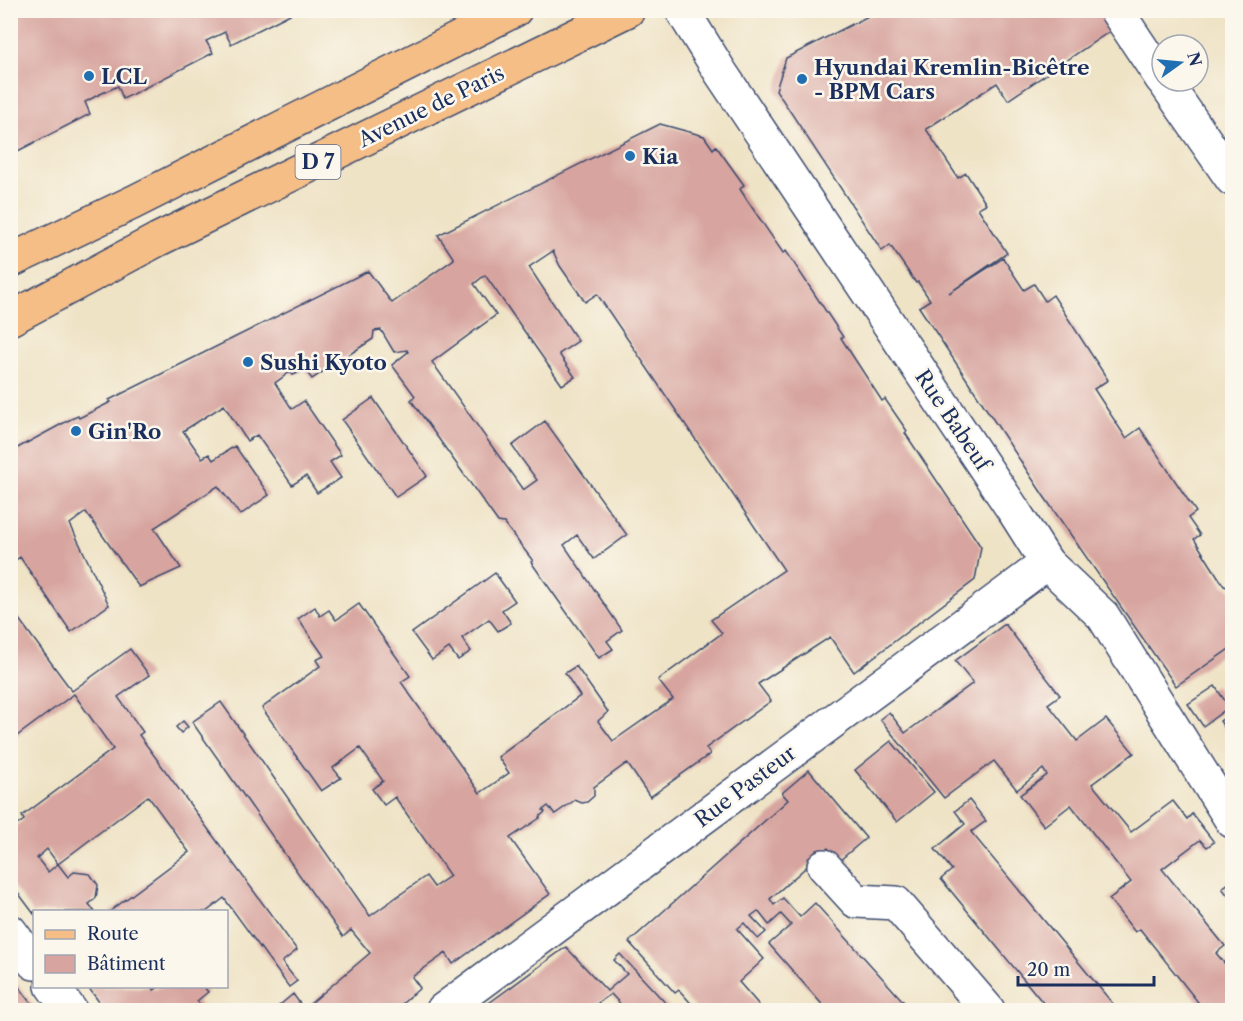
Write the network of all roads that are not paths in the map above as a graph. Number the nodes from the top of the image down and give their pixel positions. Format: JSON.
{"nodes":[{"id":1,"x":515,"y":10,"type":"edge"},
{"id":2,"x":628,"y":10,"type":"edge"},
{"id":3,"x":682,"y":10,"type":"edge"},
{"id":4,"x":1116,"y":10,"type":"edge"},
{"id":5,"x":1150,"y":61,"type":"edge"},
{"id":6,"x":1172,"y":93,"type":"edge"},
{"id":7,"x":1233,"y":178,"type":"edge"},
{"id":8,"x":10,"y":261,"type":"edge"},
{"id":9,"x":10,"y":319,"type":"edge"},
{"id":10,"x":1047,"y":563,"type":"junction"},
{"id":11,"x":1233,"y":821,"type":"edge"},
{"id":12,"x":824,"y":866,"type":"dead end"},
{"id":13,"x":10,"y":931,"type":"edge"},
{"id":14,"x":33,"y":962,"type":"edge"},
{"id":15,"x":53,"y":988,"type":"edge"},
{"id":16,"x":70,"y":1011,"type":"edge"},
{"id":17,"x":443,"y":1011,"type":"edge"},
{"id":18,"x":988,"y":1011,"type":"edge"}],
"edges":[{"from":1,"to":8,"type":"main road","number":"D 7"},
{"from":2,"to":9,"type":"main road","name":"Avenue de Paris","number":"D 7"},
{"from":3,"to":10,"type":"street","name":"Rue Babeuf"},
{"from":4,"to":5,"type":"street"},
{"from":6,"to":7,"type":"street"},
{"from":10,"to":11,"type":"street","name":"Rue Babeuf"},
{"from":10,"to":17,"type":"street","name":"Rue Pasteur"},
{"from":12,"to":18,"type":"street"},
{"from":13,"to":14,"type":"street"},
{"from":15,"to":16,"type":"street"}]}
